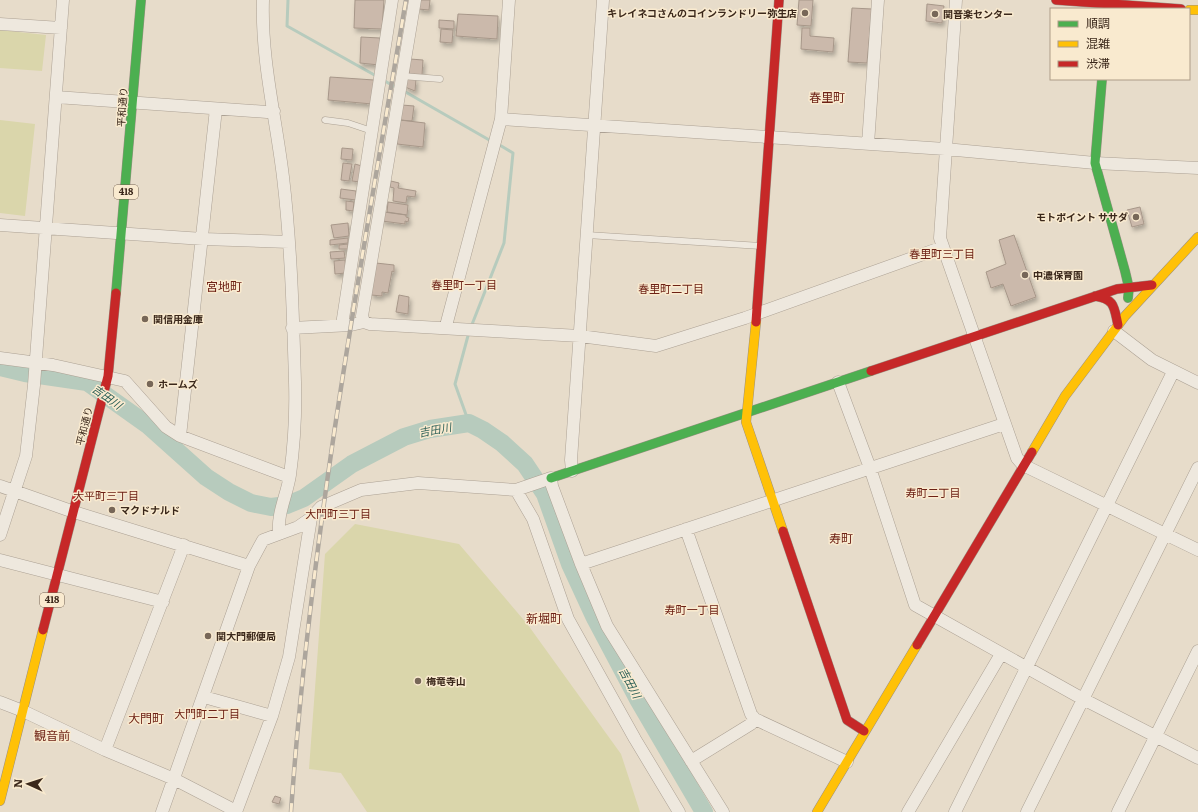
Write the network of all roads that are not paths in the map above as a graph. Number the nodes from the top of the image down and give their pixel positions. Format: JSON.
{"nodes":[{"id":1,"x":63,"y":0,"type":"edge"},
{"id":2,"x":141,"y":0,"type":"edge"},
{"id":3,"x":264,"y":0,"type":"edge"},
{"id":4,"x":392,"y":0,"type":"edge"},
{"id":5,"x":415,"y":0,"type":"edge"},
{"id":6,"x":509,"y":0,"type":"edge"},
{"id":7,"x":603,"y":0,"type":"edge"},
{"id":8,"x":779,"y":0,"type":"edge"},
{"id":9,"x":878,"y":0,"type":"edge"},
{"id":10,"x":956,"y":0,"type":"edge"},
{"id":11,"x":1056,"y":0,"type":"edge"},
{"id":12,"x":1108,"y":4,"type":"edge"},
{"id":13,"x":1166,"y":8,"type":"edge"},
{"id":14,"x":0,"y":24,"type":"edge"},
{"id":15,"x":61,"y":28,"type":"junction"},
{"id":16,"x":440,"y":80,"type":"dead end"},
{"id":17,"x":1102,"y":80,"type":"edge"},
{"id":18,"x":400,"y":85,"type":"junction"},
{"id":19,"x":56,"y":97,"type":"junction"},
{"id":20,"x":133,"y":102,"type":"junction"},
{"id":21,"x":216,"y":108,"type":"junction"},
{"id":22,"x":274,"y":111,"type":"junction"},
{"id":23,"x":501,"y":119,"type":"junction"},
{"id":24,"x":325,"y":120,"type":"dead end"},
{"id":25,"x":594,"y":125,"type":"junction"},
{"id":26,"x":372,"y":131,"type":"junction"},
{"id":27,"x":769,"y":137,"type":"junction"},
{"id":28,"x":868,"y":144,"type":"junction"},
{"id":29,"x":945,"y":149,"type":"junction"},
{"id":30,"x":1095,"y":163,"type":"junction"},
{"id":31,"x":1198,"y":168,"type":"edge"},
{"id":32,"x":0,"y":225,"type":"edge"},
{"id":33,"x":46,"y":229,"type":"junction"},
{"id":34,"x":122,"y":234,"type":"junction"},
{"id":35,"x":587,"y":235,"type":"junction"},
{"id":36,"x":1198,"y":237,"type":"edge"},
{"id":37,"x":203,"y":239,"type":"junction"},
{"id":38,"x":289,"y":242,"type":"junction"},
{"id":39,"x":762,"y":247,"type":"junction"},
{"id":40,"x":943,"y":247,"type":"junction"},
{"id":41,"x":1172,"y":264,"type":"junction"},
{"id":42,"x":1125,"y":271,"type":"junction"},
{"id":43,"x":1152,"y":285,"type":"junction"},
{"id":44,"x":1129,"y":288,"type":"junction"},
{"id":45,"x":1117,"y":289,"type":"junction"},
{"id":46,"x":1095,"y":296,"type":"junction"},
{"id":47,"x":757,"y":312,"type":"junction"},
{"id":48,"x":1125,"y":316,"type":"junction"},
{"id":49,"x":364,"y":322,"type":"junction"},
{"id":50,"x":342,"y":325,"type":"junction"},
{"id":51,"x":292,"y":328,"type":"junction"},
{"id":52,"x":447,"y":328,"type":"junction"},
{"id":53,"x":1116,"y":328,"type":"junction"},
{"id":54,"x":580,"y":336,"type":"junction"},
{"id":55,"x":974,"y":336,"type":"junction"},
{"id":56,"x":0,"y":358,"type":"edge"},
{"id":57,"x":35,"y":364,"type":"junction"},
{"id":58,"x":1173,"y":372,"type":"junction"},
{"id":59,"x":107,"y":380,"type":"junction"},
{"id":60,"x":838,"y":382,"type":"junction"},
{"id":61,"x":1198,"y":384,"type":"edge"},
{"id":62,"x":748,"y":412,"type":"junction"},
{"id":63,"x":1004,"y":424,"type":"junction"},
{"id":64,"x":180,"y":436,"type":"junction"},
{"id":65,"x":1023,"y":465,"type":"junction"},
{"id":66,"x":870,"y":468,"type":"junction"},
{"id":67,"x":1198,"y":468,"type":"edge"},
{"id":68,"x":572,"y":471,"type":"junction"},
{"id":69,"x":289,"y":477,"type":"junction"},
{"id":70,"x":547,"y":479,"type":"junction"},
{"id":71,"x":0,"y":486,"type":"edge"},
{"id":72,"x":519,"y":488,"type":"junction"},
{"id":73,"x":13,"y":490,"type":"junction"},
{"id":74,"x":773,"y":501,"type":"junction"},
{"id":75,"x":1106,"y":505,"type":"junction"},
{"id":76,"x":74,"y":512,"type":"junction"},
{"id":77,"x":311,"y":518,"type":"junction"},
{"id":78,"x":686,"y":529,"type":"junction"},
{"id":79,"x":278,"y":531,"type":"junction"},
{"id":80,"x":1165,"y":533,"type":"junction"},
{"id":81,"x":0,"y":535,"type":"edge"},
{"id":82,"x":184,"y":545,"type":"junction"},
{"id":83,"x":1198,"y":550,"type":"edge"},
{"id":84,"x":0,"y":560,"type":"edge"},
{"id":85,"x":581,"y":564,"type":"junction"},
{"id":86,"x":250,"y":566,"type":"junction"},
{"id":87,"x":59,"y":574,"type":"junction"},
{"id":88,"x":163,"y":602,"type":"junction"},
{"id":89,"x":933,"y":616,"type":"junction"},
{"id":90,"x":1198,"y":651,"type":"edge"},
{"id":91,"x":1001,"y":654,"type":"junction"},
{"id":92,"x":1026,"y":667,"type":"junction"},
{"id":93,"x":204,"y":697,"type":"junction"},
{"id":94,"x":1083,"y":699,"type":"junction"},
{"id":95,"x":0,"y":702,"type":"edge"},
{"id":96,"x":23,"y":711,"type":"junction"},
{"id":97,"x":272,"y":716,"type":"junction"},
{"id":98,"x":755,"y":719,"type":"junction"},
{"id":99,"x":864,"y":731,"type":"junction"},
{"id":100,"x":1154,"y":736,"type":"junction"},
{"id":101,"x":105,"y":750,"type":"junction"},
{"id":102,"x":1198,"y":758,"type":"edge"},
{"id":103,"x":691,"y":761,"type":"junction"},
{"id":104,"x":846,"y":762,"type":"junction"},
{"id":105,"x":174,"y":779,"type":"junction"},
{"id":106,"x":0,"y":801,"type":"edge"},
{"id":107,"x":236,"y":811,"type":"edge"},
{"id":108,"x":162,"y":812,"type":"edge"},
{"id":109,"x":679,"y":812,"type":"edge"},
{"id":110,"x":723,"y":812,"type":"edge"},
{"id":111,"x":817,"y":812,"type":"edge"},
{"id":112,"x":908,"y":812,"type":"edge"},
{"id":113,"x":955,"y":812,"type":"edge"},
{"id":114,"x":1027,"y":812,"type":"edge"},
{"id":115,"x":1118,"y":812,"type":"edge"}],
"edges":[{"from":1,"to":15,"type":"street"},
{"from":2,"to":20,"type":"main road","name":"平和通り","number":"418"},
{"from":3,"to":22,"type":"street"},
{"from":4,"to":26,"type":"street"},
{"from":5,"to":18,"type":"street"},
{"from":6,"to":23,"type":"street"},
{"from":7,"to":25,"type":"street"},
{"from":8,"to":27,"type":"main road"},
{"from":9,"to":28,"type":"street"},
{"from":10,"to":29,"type":"street"},
{"from":11,"to":12,"type":"main road"},
{"from":12,"to":13,"type":"main road"},
{"from":14,"to":15,"type":"street"},
{"from":15,"to":19,"type":"street"},
{"from":16,"to":18,"type":"lane"},
{"from":17,"to":30,"type":"main road"},
{"from":18,"to":49,"type":"street"},
{"from":19,"to":20,"type":"street"},
{"from":19,"to":33,"type":"street"},
{"from":20,"to":21,"type":"street"},
{"from":20,"to":34,"type":"main road","name":"平和通り","number":"418"},
{"from":21,"to":22,"type":"street"},
{"from":21,"to":37,"type":"street"},
{"from":22,"to":38,"type":"street"},
{"from":23,"to":25,"type":"street"},
{"from":23,"to":52,"type":"street"},
{"from":24,"to":26,"type":"lane"},
{"from":25,"to":27,"type":"street"},
{"from":25,"to":35,"type":"street"},
{"from":26,"to":50,"type":"street"},
{"from":27,"to":28,"type":"street"},
{"from":27,"to":39,"type":"main road"},
{"from":28,"to":29,"type":"street"},
{"from":29,"to":30,"type":"street"},
{"from":29,"to":40,"type":"street"},
{"from":30,"to":31,"type":"street"},
{"from":30,"to":42,"type":"main road"},
{"from":32,"to":33,"type":"street"},
{"from":33,"to":34,"type":"street"},
{"from":33,"to":57,"type":"street"},
{"from":34,"to":37,"type":"street"},
{"from":34,"to":59,"type":"main road","name":"平和通り","number":"418"},
{"from":35,"to":39,"type":"lane"},
{"from":35,"to":54,"type":"street"},
{"from":36,"to":41,"type":"main road"},
{"from":37,"to":38,"type":"street"},
{"from":37,"to":64,"type":"street"},
{"from":38,"to":51,"type":"street"},
{"from":39,"to":47,"type":"main road"},
{"from":40,"to":47,"type":"street"},
{"from":40,"to":55,"type":"street"},
{"from":41,"to":42,"type":"main road"},
{"from":41,"to":43,"type":"main road"},
{"from":42,"to":44,"type":"main road"},
{"from":42,"to":45,"type":"main road"},
{"from":43,"to":44,"type":"main road"},
{"from":43,"to":48,"type":"main road"},
{"from":44,"to":45,"type":"main road"},
{"from":44,"to":48,"type":"main road"},
{"from":45,"to":46,"type":"main road"},
{"from":46,"to":53,"type":"main road"},
{"from":46,"to":55,"type":"main road"},
{"from":47,"to":54,"type":"street"},
{"from":47,"to":62,"type":"main road"},
{"from":48,"to":53,"type":"main road"},
{"from":49,"to":50,"type":"street"},
{"from":49,"to":52,"type":"street"},
{"from":50,"to":51,"type":"street"},
{"from":51,"to":69,"type":"street"},
{"from":52,"to":54,"type":"street"},
{"from":53,"to":58,"type":"street"},
{"from":53,"to":65,"type":"main road"},
{"from":54,"to":68,"type":"street"},
{"from":55,"to":60,"type":"main road"},
{"from":55,"to":63,"type":"street"},
{"from":56,"to":57,"type":"street"},
{"from":57,"to":59,"type":"street"},
{"from":57,"to":73,"type":"street"},
{"from":58,"to":61,"type":"street"},
{"from":58,"to":75,"type":"street"},
{"from":59,"to":64,"type":"street"},
{"from":59,"to":76,"type":"main road","name":"平和通り","number":"418"},
{"from":60,"to":62,"type":"main road"},
{"from":60,"to":66,"type":"street"},
{"from":62,"to":68,"type":"main road"},
{"from":62,"to":74,"type":"main road"},
{"from":63,"to":65,"type":"street"},
{"from":63,"to":66,"type":"street"},
{"from":64,"to":69,"type":"street"},
{"from":65,"to":75,"type":"street"},
{"from":65,"to":89,"type":"main road"},
{"from":66,"to":74,"type":"street"},
{"from":66,"to":89,"type":"street"},
{"from":67,"to":80,"type":"street"},
{"from":68,"to":70,"type":"main road"},
{"from":69,"to":79,"type":"street"},
{"from":70,"to":72,"type":"street"},
{"from":70,"to":85,"type":"street"},
{"from":71,"to":73,"type":"street"},
{"from":72,"to":77,"type":"street"},
{"from":72,"to":109,"type":"street"},
{"from":73,"to":76,"type":"street"},
{"from":73,"to":81,"type":"street"},
{"from":74,"to":78,"type":"street"},
{"from":74,"to":99,"type":"main road"},
{"from":75,"to":80,"type":"street"},
{"from":75,"to":92,"type":"street"},
{"from":76,"to":82,"type":"street"},
{"from":76,"to":87,"type":"main road","name":"平和通り","number":"418"},
{"from":77,"to":79,"type":"street"},
{"from":77,"to":97,"type":"street"},
{"from":78,"to":85,"type":"street"},
{"from":78,"to":98,"type":"street"},
{"from":79,"to":86,"type":"street"},
{"from":80,"to":83,"type":"street"},
{"from":80,"to":94,"type":"street"},
{"from":82,"to":86,"type":"street"},
{"from":82,"to":88,"type":"street"},
{"from":84,"to":87,"type":"street"},
{"from":85,"to":103,"type":"street"},
{"from":86,"to":93,"type":"street"},
{"from":87,"to":88,"type":"street"},
{"from":87,"to":96,"type":"main road","name":"平和通り","number":"418"},
{"from":88,"to":101,"type":"street"},
{"from":89,"to":91,"type":"street"},
{"from":89,"to":99,"type":"main road"},
{"from":90,"to":100,"type":"street"},
{"from":91,"to":92,"type":"street"},
{"from":91,"to":112,"type":"street"},
{"from":92,"to":94,"type":"street"},
{"from":92,"to":113,"type":"street"},
{"from":93,"to":97,"type":"street"},
{"from":93,"to":105,"type":"street"},
{"from":94,"to":100,"type":"street"},
{"from":94,"to":114,"type":"street"},
{"from":95,"to":96,"type":"street"},
{"from":96,"to":101,"type":"street"},
{"from":96,"to":106,"type":"main road","name":"平和通り","number":"418"},
{"from":97,"to":107,"type":"street"},
{"from":98,"to":103,"type":"street"},
{"from":98,"to":104,"type":"street"},
{"from":99,"to":104,"type":"main road"},
{"from":100,"to":102,"type":"street"},
{"from":100,"to":115,"type":"street"},
{"from":101,"to":105,"type":"street"},
{"from":103,"to":110,"type":"street"},
{"from":104,"to":111,"type":"main road"},
{"from":105,"to":107,"type":"street"},
{"from":105,"to":108,"type":"street"}]}
